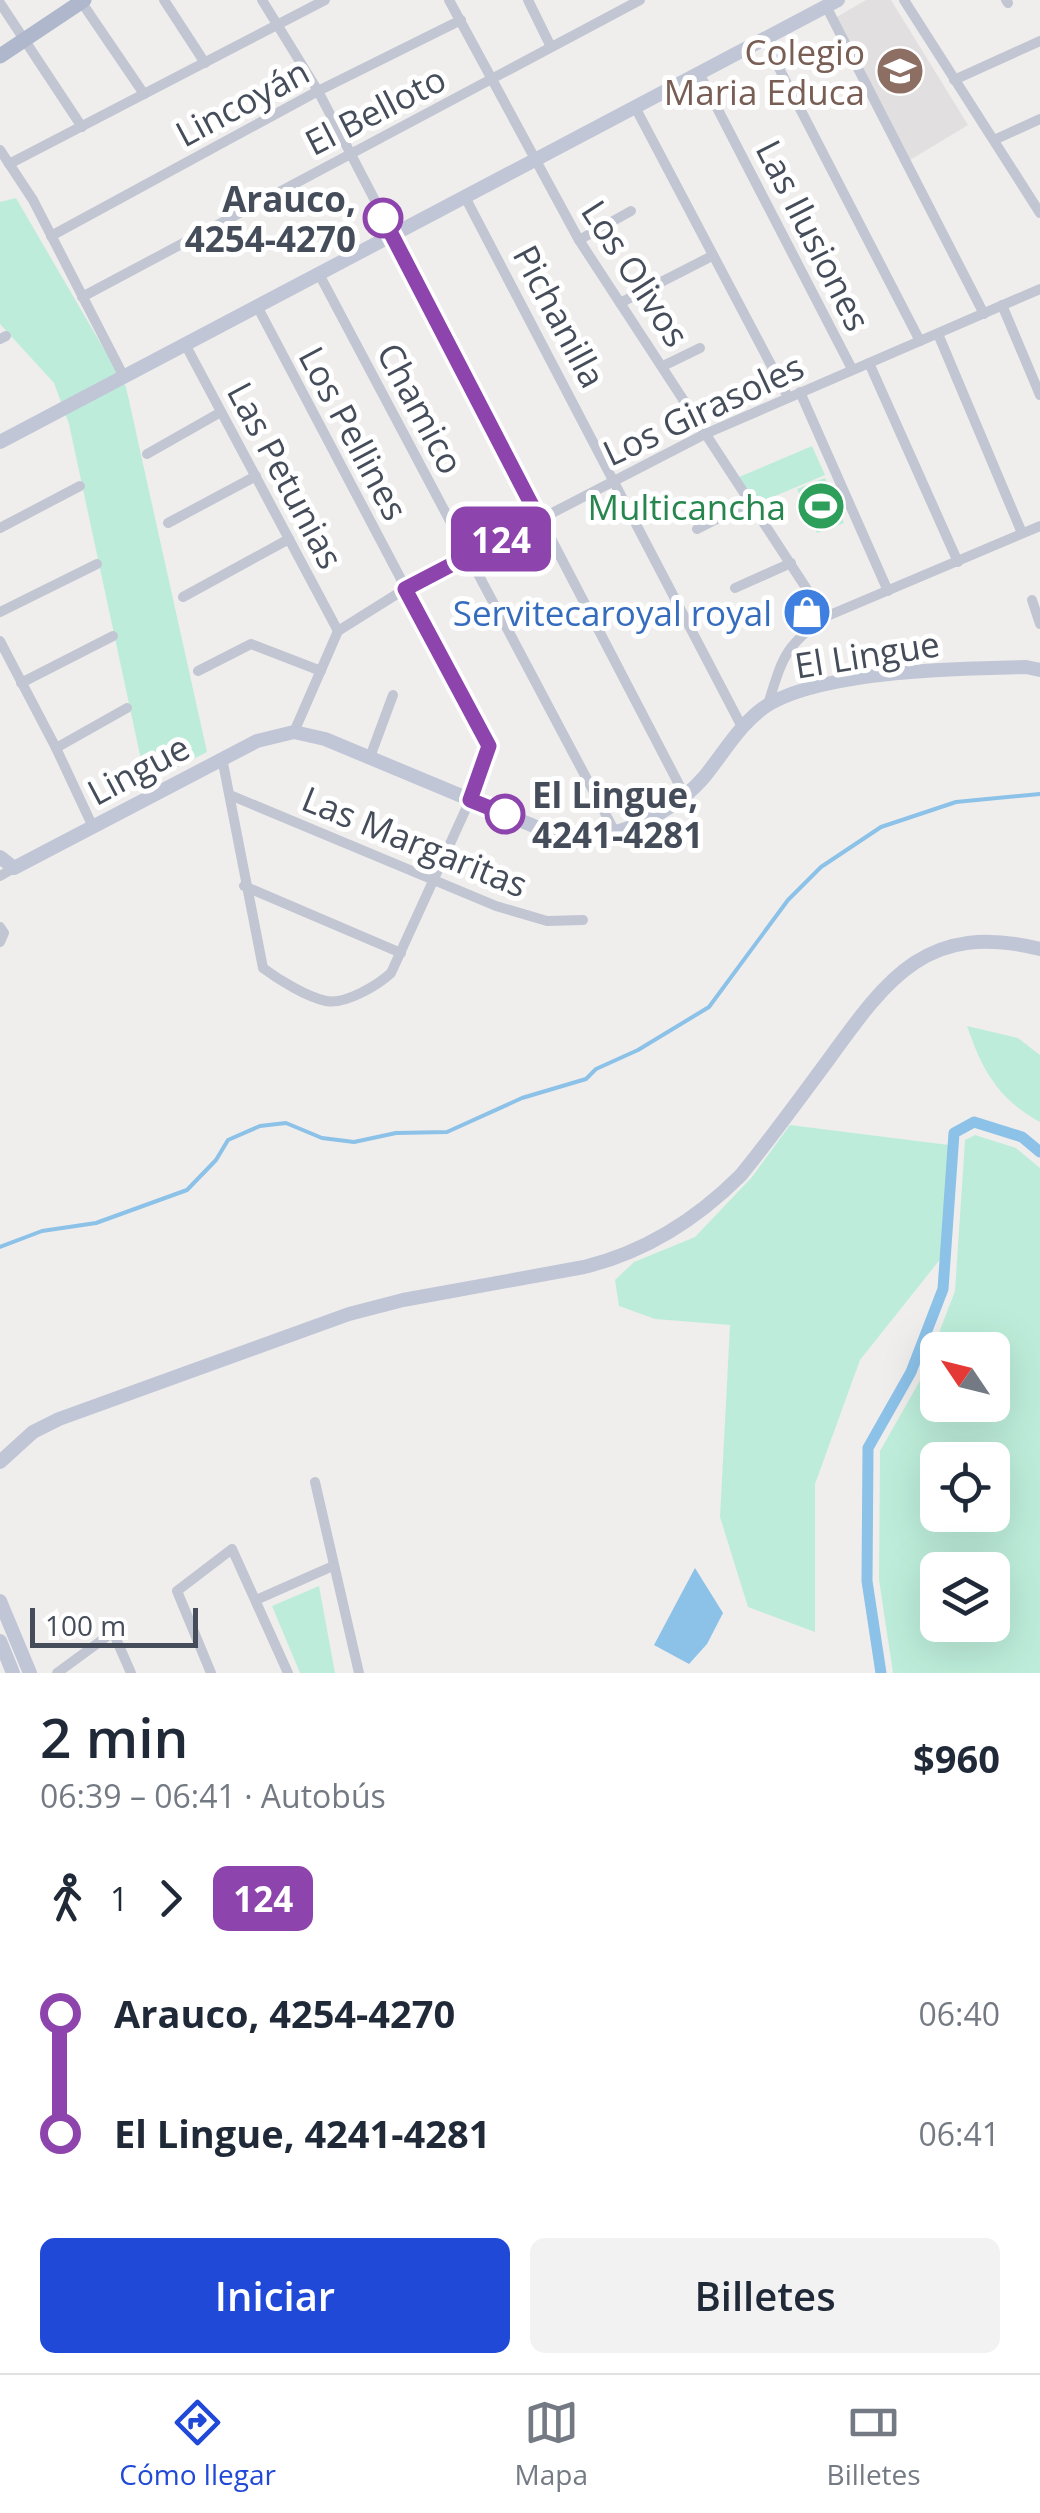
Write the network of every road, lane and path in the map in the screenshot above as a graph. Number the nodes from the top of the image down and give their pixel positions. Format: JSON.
{"nodes":[{"id":1,"x":164,"y":0,"type":"edge"},
{"id":2,"x":262,"y":0,"type":"edge"},
{"id":3,"x":325,"y":0,"type":"edge"},
{"id":4,"x":449,"y":0,"type":"edge"},
{"id":5,"x":528,"y":0,"type":"edge"},
{"id":6,"x":640,"y":0,"type":"edge"},
{"id":7,"x":904,"y":0,"type":"edge"},
{"id":8,"x":82,"y":1,"type":"edge"},
{"id":9,"x":0,"y":3,"type":"edge"},
{"id":10,"x":832,"y":3,"type":"edge"},
{"id":11,"x":624,"y":4,"type":"edge"},
{"id":12,"x":461,"y":20,"type":"junction"},
{"id":13,"x":278,"y":24,"type":"junction"},
{"id":14,"x":764,"y":39,"type":"junction"},
{"id":15,"x":24,"y":40,"type":"junction"},
{"id":16,"x":1040,"y":41,"type":"edge"},
{"id":17,"x":551,"y":47,"type":"junction"},
{"id":18,"x":0,"y":56,"type":"edge"},
{"id":19,"x":204,"y":62,"type":"junction"},
{"id":20,"x":699,"y":73,"type":"junction"},
{"id":21,"x":492,"y":80,"type":"junction"},
{"id":22,"x":954,"y":80,"type":"junction"},
{"id":23,"x":318,"y":92,"type":"junction"},
{"id":24,"x":144,"y":94,"type":"junction"},
{"id":25,"x":635,"y":107,"type":"junction"},
{"id":26,"x":1040,"y":120,"type":"edge"},
{"id":27,"x":82,"y":126,"type":"junction"},
{"id":28,"x":994,"y":140,"type":"junction"},
{"id":29,"x":0,"y":150,"type":"edge"},
{"id":30,"x":349,"y":154,"type":"junction"},
{"id":31,"x":534,"y":160,"type":"junction"},
{"id":32,"x":9,"y":164,"type":"junction"},
{"id":33,"x":466,"y":197,"type":"junction"},
{"id":34,"x":1037,"y":200,"type":"edge"},
{"id":35,"x":631,"y":211,"type":"dead end"},
{"id":36,"x":1040,"y":213,"type":"edge"},
{"id":37,"x":392,"y":235,"type":"junction"},
{"id":38,"x":51,"y":236,"type":"junction"},
{"id":39,"x":578,"y":240,"type":"junction"},
{"id":40,"x":712,"y":256,"type":"junction"},
{"id":41,"x":319,"y":274,"type":"junction"},
{"id":42,"x":1040,"y":289,"type":"edge"},
{"id":43,"x":82,"y":297,"type":"junction"},
{"id":44,"x":620,"y":304,"type":"junction"},
{"id":45,"x":1002,"y":305,"type":"junction"},
{"id":46,"x":257,"y":306,"type":"junction"},
{"id":47,"x":984,"y":314,"type":"junction"},
{"id":48,"x":938,"y":334,"type":"junction"},
{"id":49,"x":920,"y":341,"type":"junction"},
{"id":50,"x":185,"y":344,"type":"junction"},
{"id":51,"x":700,"y":348,"type":"dead end"},
{"id":52,"x":869,"y":362,"type":"junction"},
{"id":53,"x":663,"y":366,"type":"junction"},
{"id":54,"x":852,"y":369,"type":"junction"},
{"id":55,"x":124,"y":377,"type":"junction"},
{"id":56,"x":800,"y":392,"type":"junction"},
{"id":57,"x":1040,"y":395,"type":"edge"},
{"id":58,"x":788,"y":397,"type":"junction"},
{"id":59,"x":221,"y":412,"type":"junction"},
{"id":60,"x":705,"y":434,"type":"junction"},
{"id":61,"x":0,"y":442,"type":"edge"},
{"id":62,"x":147,"y":454,"type":"dead end"},
{"id":63,"x":256,"y":476,"type":"junction"},
{"id":64,"x":616,"y":480,"type":"junction"},
{"id":65,"x":80,"y":486,"type":"dead end"},
{"id":66,"x":750,"y":502,"type":"junction"},
{"id":67,"x":539,"y":519,"type":"junction"},
{"id":68,"x":168,"y":523,"type":"dead end"},
{"id":69,"x":1040,"y":526,"type":"edge"},
{"id":70,"x":0,"y":528,"type":"edge"},
{"id":71,"x":697,"y":529,"type":"dead end"},
{"id":72,"x":1022,"y":534,"type":"junction"},
{"id":73,"x":289,"y":538,"type":"junction"},
{"id":74,"x":469,"y":556,"type":"junction"},
{"id":75,"x":791,"y":562,"type":"junction"},
{"id":76,"x":958,"y":562,"type":"junction"},
{"id":77,"x":96,"y":564,"type":"dead end"},
{"id":78,"x":735,"y":588,"type":"dead end"},
{"id":79,"x":405,"y":589,"type":"junction"},
{"id":80,"x":888,"y":591,"type":"junction"},
{"id":81,"x":183,"y":596,"type":"dead end"},
{"id":82,"x":1032,"y":600,"type":"dead end"},
{"id":83,"x":0,"y":612,"type":"edge"},
{"id":84,"x":825,"y":617,"type":"junction"},
{"id":85,"x":1040,"y":624,"type":"edge"},
{"id":86,"x":338,"y":631,"type":"junction"},
{"id":87,"x":113,"y":636,"type":"dead end"},
{"id":88,"x":0,"y":642,"type":"edge"},
{"id":89,"x":198,"y":670,"type":"dead end"},
{"id":90,"x":1040,"y":670,"type":"edge"},
{"id":91,"x":320,"y":671,"type":"junction"},
{"id":92,"x":22,"y":682,"type":"junction"},
{"id":93,"x":393,"y":694,"type":"dead end"},
{"id":94,"x":768,"y":704,"type":"junction"},
{"id":95,"x":127,"y":708,"type":"dead end"},
{"id":96,"x":742,"y":728,"type":"junction"},
{"id":97,"x":294,"y":732,"type":"junction"},
{"id":98,"x":56,"y":748,"type":"junction"},
{"id":99,"x":370,"y":757,"type":"junction"},
{"id":100,"x":222,"y":758,"type":"junction"},
{"id":101,"x":230,"y":795,"type":"junction"},
{"id":102,"x":685,"y":796,"type":"junction"},
{"id":103,"x":470,"y":800,"type":"junction"},
{"id":104,"x":93,"y":827,"type":"junction"},
{"id":105,"x":615,"y":832,"type":"junction"},
{"id":106,"x":5,"y":866,"type":"edge"},
{"id":107,"x":434,"y":880,"type":"junction"},
{"id":108,"x":244,"y":886,"type":"junction"},
{"id":109,"x":584,"y":920,"type":"dead end"},
{"id":110,"x":0,"y":927,"type":"edge"},
{"id":111,"x":0,"y":942,"type":"edge"},
{"id":112,"x":1040,"y":949,"type":"edge"},
{"id":113,"x":400,"y":953,"type":"junction"},
{"id":114,"x":0,"y":1462,"type":"edge"},
{"id":115,"x":315,"y":1482,"type":"dead end"},
{"id":116,"x":334,"y":1566,"type":"junction"},
{"id":117,"x":256,"y":1600,"type":"junction"},
{"id":118,"x":0,"y":1601,"type":"edge"},
{"id":119,"x":0,"y":1642,"type":"edge"},
{"id":120,"x":14,"y":1673,"type":"edge"},
{"id":121,"x":30,"y":1673,"type":"edge"},
{"id":122,"x":56,"y":1673,"type":"edge"},
{"id":123,"x":131,"y":1673,"type":"edge"},
{"id":124,"x":212,"y":1673,"type":"edge"},
{"id":125,"x":288,"y":1673,"type":"edge"},
{"id":126,"x":359,"y":1673,"type":"edge"}],
"edges":[{"from":1,"to":19,"type":"street"},
{"from":2,"to":13,"type":"street"},
{"from":3,"to":13,"type":"street"},
{"from":4,"to":12,"type":"street","name":"Los Olivos"},
{"from":5,"to":17,"type":"street"},
{"from":6,"to":11,"type":"street","name":"El Belloto"},
{"from":7,"to":22,"type":"street"},
{"from":8,"to":15,"type":"main road"},
{"from":8,"to":24,"type":"street"},
{"from":9,"to":15,"type":"street"},
{"from":10,"to":14,"type":"street"},
{"from":10,"to":47,"type":"street"},
{"from":11,"to":17,"type":"street","name":"El Belloto"},
{"from":12,"to":21,"type":"street","name":"Los Olivos"},
{"from":12,"to":23,"type":"street","name":"Lincoyán"},
{"from":13,"to":19,"type":"street"},
{"from":13,"to":23,"type":"street"},
{"from":14,"to":20,"type":"street"},
{"from":14,"to":49,"type":"street"},
{"from":15,"to":18,"type":"main road"},
{"from":15,"to":27,"type":"street"},
{"from":16,"to":22,"type":"street"},
{"from":17,"to":21,"type":"street","name":"El Belloto"},
{"from":19,"to":24,"type":"street"},
{"from":20,"to":25,"type":"street"},
{"from":20,"to":54,"type":"street","name":"Las Ilusiones"},
{"from":21,"to":30,"type":"street","name":"El Belloto"},
{"from":21,"to":31,"type":"street","name":"Los Olivos"},
{"from":22,"to":28,"type":"street"},
{"from":23,"to":30,"type":"street"},
{"from":23,"to":38,"type":"street","name":"Lincoyán"},
{"from":24,"to":27,"type":"street"},
{"from":25,"to":31,"type":"street"},
{"from":25,"to":40,"type":"street"},
{"from":26,"to":28,"type":"street"},
{"from":27,"to":32,"type":"street"},
{"from":28,"to":34,"type":"street"},
{"from":29,"to":32,"type":"street"},
{"from":30,"to":37,"type":"street"},
{"from":30,"to":43,"type":"street","name":"El Belloto"},
{"from":31,"to":33,"type":"street"},
{"from":31,"to":39,"type":"street","name":"Los Olivos"},
{"from":32,"to":38,"type":"street"},
{"from":33,"to":37,"type":"street"},
{"from":33,"to":64,"type":"street","name":"Pichanilla"},
{"from":34,"to":36,"type":"street"},
{"from":35,"to":39,"type":"street"},
{"from":37,"to":41,"type":"street"},
{"from":37,"to":67,"type":"street"},
{"from":38,"to":43,"type":"street"},
{"from":39,"to":44,"type":"street","name":"Los Olivos"},
{"from":40,"to":44,"type":"street"},
{"from":40,"to":58,"type":"street"},
{"from":41,"to":46,"type":"street"},
{"from":41,"to":74,"type":"street","name":"Chamico"},
{"from":42,"to":45,"type":"street","name":"Los Girasoles"},
{"from":43,"to":55,"type":"street"},
{"from":44,"to":53,"type":"street","name":"Los Olivos"},
{"from":45,"to":47,"type":"street","name":"Los Girasoles"},
{"from":45,"to":57,"type":"street"},
{"from":46,"to":50,"type":"street"},
{"from":46,"to":79,"type":"street","name":"Los Pellines"},
{"from":47,"to":48,"type":"street","name":"Los Girasoles"},
{"from":48,"to":49,"type":"street","name":"Los Girasoles"},
{"from":48,"to":72,"type":"street"},
{"from":49,"to":52,"type":"street","name":"Los Girasoles"},
{"from":50,"to":55,"type":"street"},
{"from":50,"to":59,"type":"street","name":"Las Petunias"},
{"from":51,"to":53,"type":"street"},
{"from":52,"to":54,"type":"street","name":"Los Girasoles"},
{"from":52,"to":76,"type":"street","name":"Las Ilusiones"},
{"from":53,"to":60,"type":"street","name":"Los Olivos"},
{"from":54,"to":56,"type":"street","name":"Los Girasoles"},
{"from":55,"to":61,"type":"street"},
{"from":56,"to":58,"type":"street","name":"Los Girasoles"},
{"from":56,"to":80,"type":"street"},
{"from":58,"to":60,"type":"street","name":"Los Girasoles"},
{"from":59,"to":62,"type":"street"},
{"from":59,"to":63,"type":"street","name":"Las Petunias"},
{"from":60,"to":64,"type":"street","name":"Los Girasoles"},
{"from":60,"to":66,"type":"street","name":"Los Olivos"},
{"from":63,"to":68,"type":"street"},
{"from":63,"to":73,"type":"street","name":"Las Petunias"},
{"from":64,"to":67,"type":"street","name":"Los Girasoles"},
{"from":64,"to":96,"type":"street","name":"Pichanilla"},
{"from":65,"to":70,"type":"street"},
{"from":66,"to":71,"type":"street"},
{"from":66,"to":75,"type":"street","name":"Los Olivos"},
{"from":67,"to":74,"type":"street","name":"Los Girasoles"},
{"from":67,"to":102,"type":"street"},
{"from":69,"to":72,"type":"street"},
{"from":72,"to":76,"type":"street"},
{"from":73,"to":81,"type":"street"},
{"from":73,"to":86,"type":"street","name":"Las Petunias"},
{"from":74,"to":79,"type":"street","name":"Los Girasoles"},
{"from":74,"to":105,"type":"street","name":"Chamico"},
{"from":75,"to":78,"type":"street"},
{"from":75,"to":84,"type":"street","name":"Los Olivos"},
{"from":76,"to":80,"type":"street"},
{"from":77,"to":83,"type":"street"},
{"from":79,"to":86,"type":"street","name":"Los Girasoles"},
{"from":79,"to":103,"type":"street","name":"Los Pellines"},
{"from":80,"to":84,"type":"street"},
{"from":82,"to":85,"type":"street"},
{"from":84,"to":94,"type":"street"},
{"from":86,"to":91,"type":"street"},
{"from":87,"to":92,"type":"street"},
{"from":88,"to":92,"type":"street"},
{"from":89,"to":91,"type":"street"},
{"from":90,"to":94,"type":"street","name":"El Lingue"},
{"from":91,"to":97,"type":"street"},
{"from":92,"to":98,"type":"street"},
{"from":93,"to":99,"type":"street"},
{"from":94,"to":96,"type":"street","name":"El Lingue"},
{"from":95,"to":98,"type":"street"},
{"from":96,"to":102,"type":"street","name":"El Lingue"},
{"from":97,"to":99,"type":"street","name":"El Lingue"},
{"from":97,"to":100,"type":"street","name":"Lingue"},
{"from":98,"to":104,"type":"street"},
{"from":99,"to":103,"type":"street","name":"El Lingue"},
{"from":100,"to":101,"type":"street","name":"Los Pellines"},
{"from":100,"to":104,"type":"street","name":"Lingue"},
{"from":101,"to":107,"type":"street","name":"Las Margaritas"},
{"from":101,"to":108,"type":"street","name":"Los Pellines"},
{"from":102,"to":105,"type":"street","name":"El Lingue"},
{"from":103,"to":105,"type":"street","name":"El Lingue"},
{"from":103,"to":107,"type":"street","name":"Los Pellines"},
{"from":104,"to":106,"type":"street","name":"Lingue"},
{"from":107,"to":109,"type":"street","name":"Las Margaritas"},
{"from":107,"to":113,"type":"street","name":"Los Pellines"},
{"from":108,"to":113,"type":"street"},
{"from":108,"to":113,"type":"street","name":"Los Pellines"},
{"from":110,"to":111,"type":"street"},
{"from":112,"to":114,"type":"street"},
{"from":115,"to":116,"type":"street"},
{"from":116,"to":117,"type":"street"},
{"from":116,"to":126,"type":"street"},
{"from":117,"to":124,"type":"street"},
{"from":117,"to":125,"type":"street"},
{"from":118,"to":121,"type":"street"},
{"from":119,"to":120,"type":"street"},
{"from":122,"to":123,"type":"street"}]}
